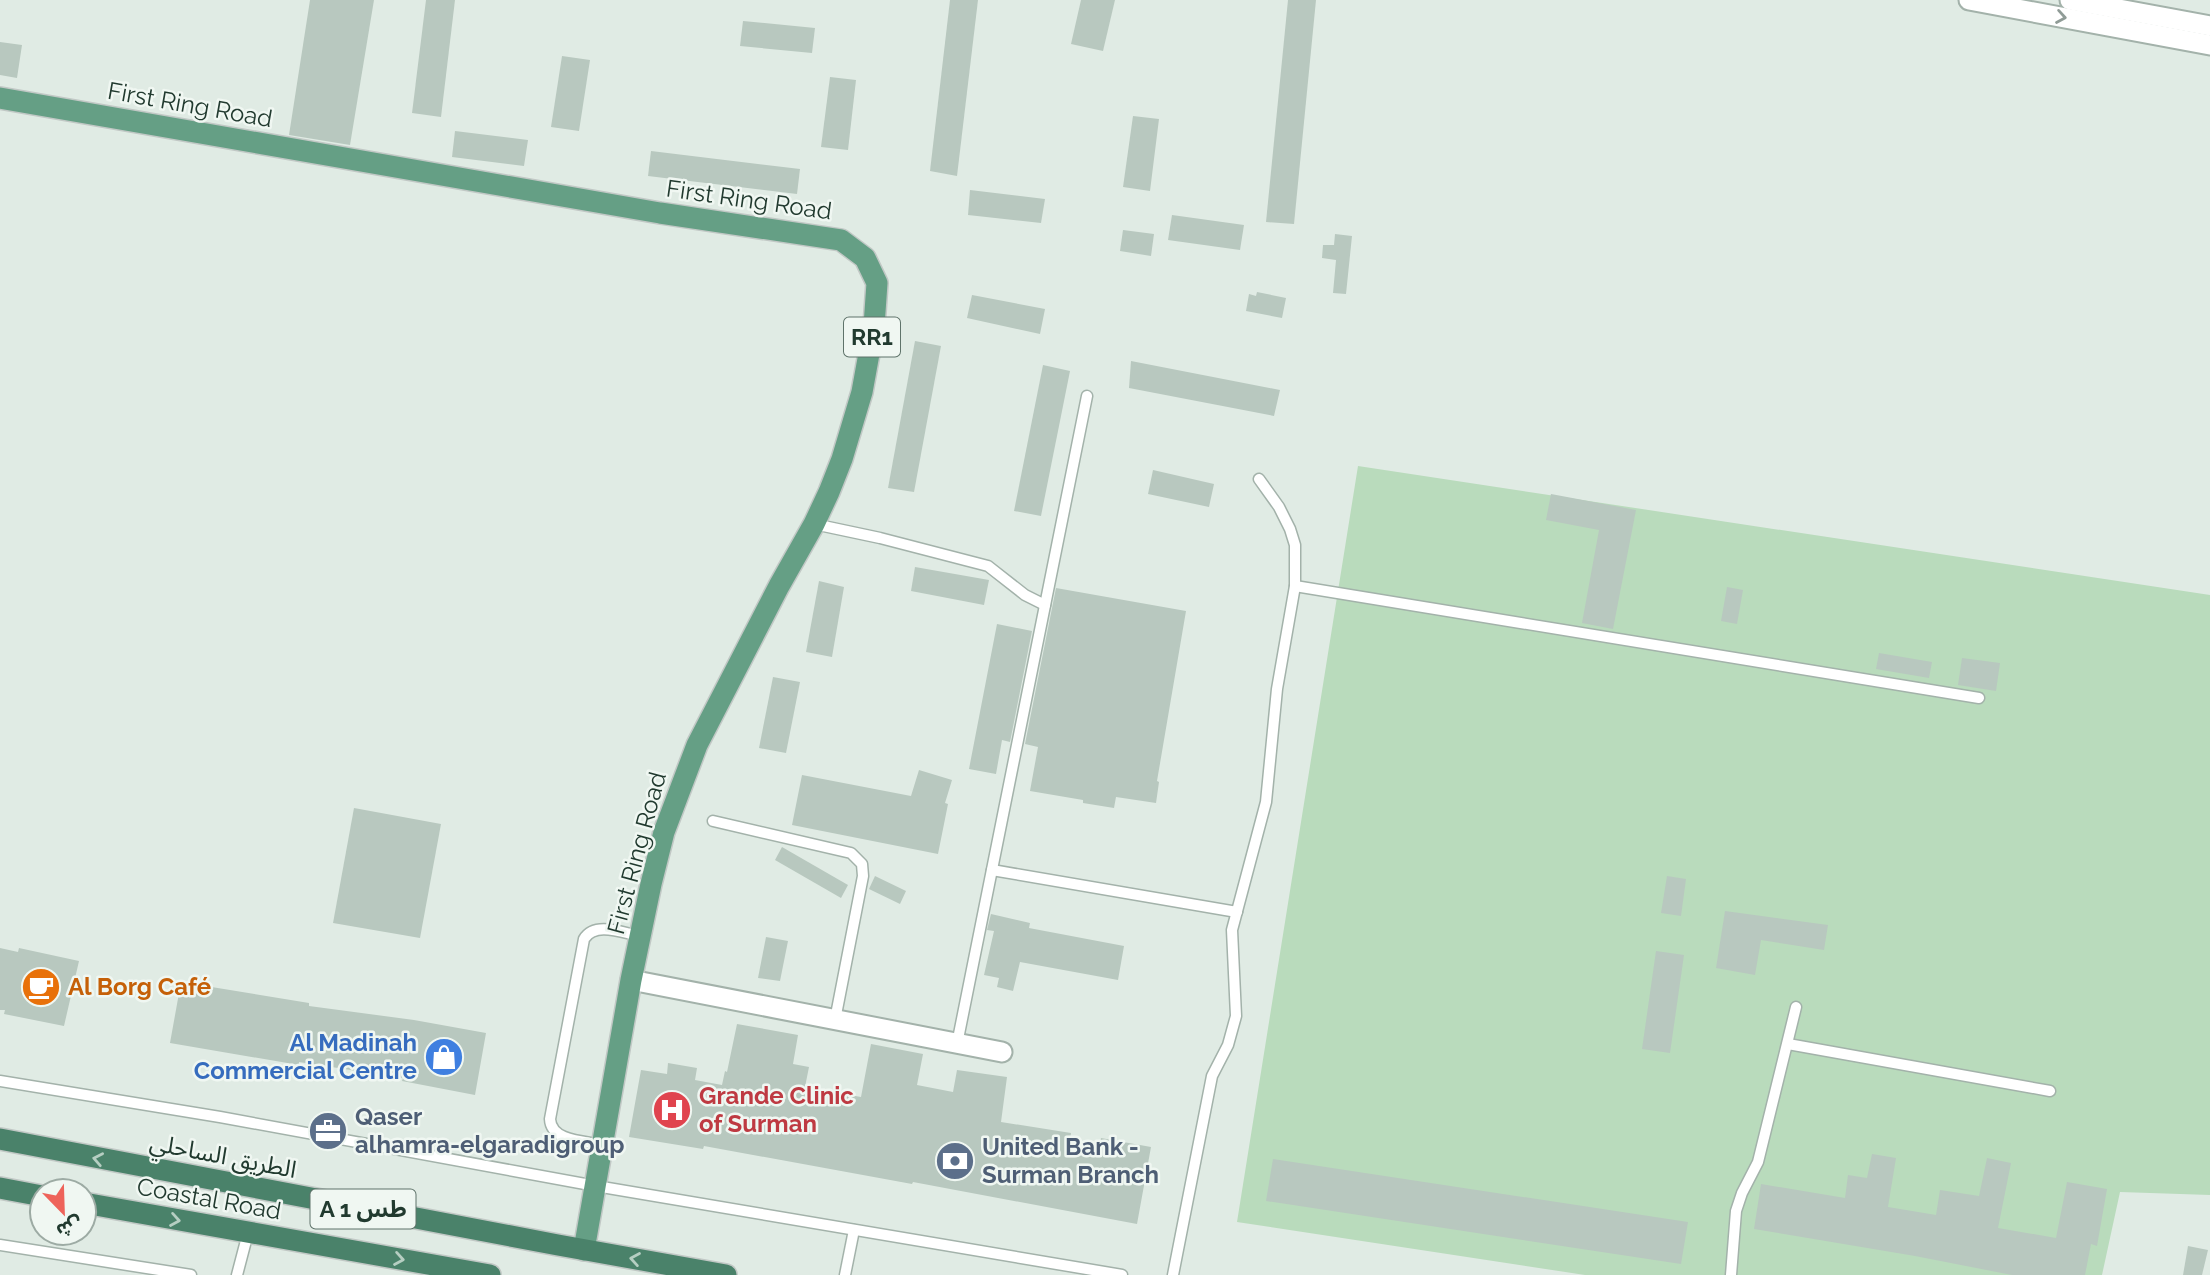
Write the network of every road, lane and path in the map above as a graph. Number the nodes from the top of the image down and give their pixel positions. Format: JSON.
{"nodes":[{"id":1,"x":1969,"y":0,"type":"edge"},
{"id":2,"x":2070,"y":0,"type":"edge"},
{"id":3,"x":2210,"y":26,"type":"edge"},
{"id":4,"x":2210,"y":45,"type":"edge"},
{"id":5,"x":0,"y":98,"type":"edge"},
{"id":6,"x":1087,"y":396,"type":"dead end"},
{"id":7,"x":1258,"y":479,"type":"dead end"},
{"id":8,"x":814,"y":524,"type":"junction"},
{"id":9,"x":1295,"y":586,"type":"junction"},
{"id":10,"x":1045,"y":605,"type":"junction"},
{"id":11,"x":1979,"y":698,"type":"dead end"},
{"id":12,"x":713,"y":821,"type":"dead end"},
{"id":13,"x":992,"y":870,"type":"junction"},
{"id":14,"x":1237,"y":912,"type":"junction"},
{"id":15,"x":640,"y":936,"type":"junction"},
{"id":16,"x":631,"y":980,"type":"junction"},
{"id":17,"x":1796,"y":1007,"type":"dead end"},
{"id":18,"x":835,"y":1020,"type":"junction"},
{"id":19,"x":957,"y":1044,"type":"junction"},
{"id":20,"x":1788,"y":1044,"type":"junction"},
{"id":21,"x":1002,"y":1052,"type":"dead end"},
{"id":22,"x":0,"y":1081,"type":"edge"},
{"id":23,"x":2050,"y":1090,"type":"dead end"},
{"id":24,"x":0,"y":1139,"type":"edge"},
{"id":25,"x":603,"y":1145,"type":"junction"},
{"id":26,"x":596,"y":1186,"type":"junction"},
{"id":27,"x":0,"y":1188,"type":"edge"},
{"id":28,"x":28,"y":1193,"type":"edge"},
{"id":29,"x":98,"y":1206,"type":"edge"},
{"id":30,"x":854,"y":1230,"type":"junction"},
{"id":31,"x":248,"y":1233,"type":"junction"},
{"id":32,"x":0,"y":1245,"type":"edge"},
{"id":33,"x":584,"y":1250,"type":"junction"},
{"id":34,"x":191,"y":1275,"type":"edge"},
{"id":35,"x":237,"y":1275,"type":"edge"},
{"id":36,"x":490,"y":1275,"type":"edge"},
{"id":37,"x":726,"y":1275,"type":"edge"},
{"id":38,"x":845,"y":1275,"type":"edge"},
{"id":39,"x":1122,"y":1275,"type":"edge"},
{"id":40,"x":1173,"y":1275,"type":"edge"},
{"id":41,"x":1731,"y":1275,"type":"edge"}],
"edges":[{"from":1,"to":4,"type":"street","one_way":true},
{"from":2,"to":3,"type":"street"},
{"from":5,"to":8,"type":"main road","name":"First Ring Road","number":"RR1"},
{"from":6,"to":10,"type":"lane"},
{"from":7,"to":9,"type":"lane"},
{"from":8,"to":10,"type":"lane"},
{"from":8,"to":15,"type":"main road","name":"First Ring Road","number":"RR1"},
{"from":9,"to":11,"type":"lane"},
{"from":9,"to":14,"type":"lane"},
{"from":10,"to":13,"type":"lane"},
{"from":12,"to":18,"type":"lane"},
{"from":13,"to":14,"type":"lane"},
{"from":13,"to":19,"type":"lane"},
{"from":14,"to":40,"type":"lane"},
{"from":15,"to":16,"type":"main road","name":"First Ring Road","number":"RR1"},
{"from":15,"to":25,"type":"lane"},
{"from":16,"to":18,"type":"street"},
{"from":16,"to":25,"type":"main road","name":"First Ring Road","number":"RR1"},
{"from":17,"to":20,"type":"lane"},
{"from":18,"to":19,"type":"street"},
{"from":19,"to":21,"type":"street"},
{"from":20,"to":23,"type":"lane"},
{"from":20,"to":41,"type":"lane"},
{"from":22,"to":26,"type":"lane"},
{"from":33,"to":24,"type":"highway","name":"الطريق الساحلي","number":"A 1 طس","one_way":true},
{"from":25,"to":26,"type":"main road","name":"First Ring Road","number":"RR1"},
{"from":26,"to":30,"type":"lane"},
{"from":26,"to":33,"type":"main road","name":"First Ring Road","number":"RR1"},
{"from":27,"to":28,"type":"highway"},
{"from":29,"to":31,"type":"highway","name":"Coastal Road","number":"A 1 طس","one_way":true},
{"from":30,"to":38,"type":"lane"},
{"from":30,"to":39,"type":"lane"},
{"from":31,"to":35,"type":"lane"},
{"from":31,"to":36,"type":"highway","name":"Coastal Road","number":"A 1 طس","one_way":true},
{"from":32,"to":34,"type":"lane"},
{"from":37,"to":33,"type":"highway","name":"الطريق الساحلي","number":"A 1 طس","one_way":true}]}
